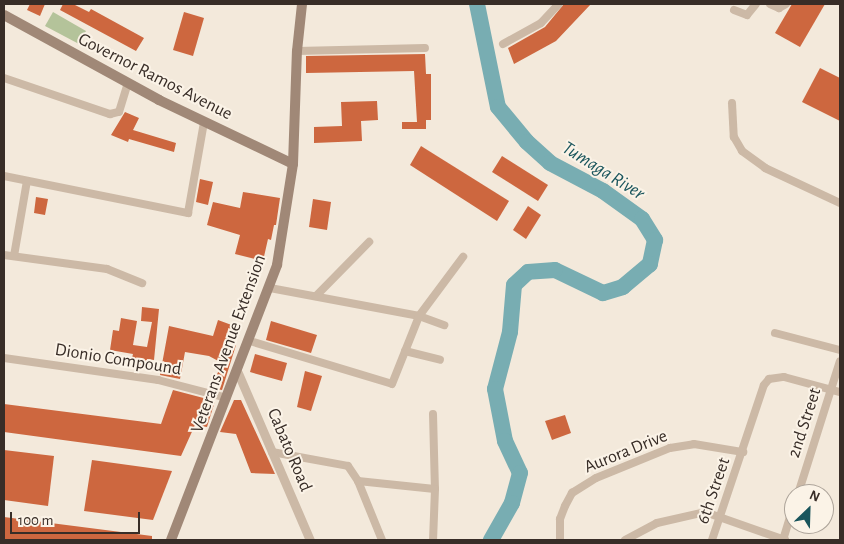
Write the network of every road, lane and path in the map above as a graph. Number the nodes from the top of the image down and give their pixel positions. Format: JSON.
{"nodes":[{"id":1,"x":302,"y":4,"type":"edge"},
{"id":2,"x":756,"y":4,"type":"edge"},
{"id":3,"x":770,"y":4,"type":"edge"},
{"id":4,"x":786,"y":4,"type":"edge"},
{"id":5,"x":557,"y":5,"type":"edge"},
{"id":6,"x":734,"y":10,"type":"dead end"},
{"id":7,"x":4,"y":15,"type":"edge"},
{"id":8,"x":503,"y":44,"type":"dead end"},
{"id":9,"x":425,"y":48,"type":"dead end"},
{"id":10,"x":297,"y":50,"type":"junction"},
{"id":11,"x":4,"y":78,"type":"edge"},
{"id":12,"x":128,"y":83,"type":"junction"},
{"id":13,"x":732,"y":103,"type":"dead end"},
{"id":14,"x":204,"y":122,"type":"junction"},
{"id":15,"x":293,"y":164,"type":"junction"},
{"id":16,"x":4,"y":176,"type":"edge"},
{"id":17,"x":27,"y":180,"type":"junction"},
{"id":18,"x":840,"y":203,"type":"edge"},
{"id":19,"x":369,"y":242,"type":"dead end"},
{"id":20,"x":4,"y":255,"type":"edge"},
{"id":21,"x":14,"y":256,"type":"junction"},
{"id":22,"x":463,"y":257,"type":"dead end"},
{"id":23,"x":142,"y":283,"type":"dead end"},
{"id":24,"x":270,"y":288,"type":"junction"},
{"id":25,"x":316,"y":296,"type":"junction"},
{"id":26,"x":419,"y":316,"type":"junction"},
{"id":27,"x":444,"y":325,"type":"dead end"},
{"id":28,"x":776,"y":333,"type":"dead end"},
{"id":29,"x":250,"y":341,"type":"junction"},
{"id":30,"x":840,"y":350,"type":"edge"},
{"id":31,"x":405,"y":351,"type":"junction"},
{"id":32,"x":4,"y":358,"type":"edge"},
{"id":33,"x":440,"y":360,"type":"dead end"},
{"id":34,"x":840,"y":361,"type":"edge"},
{"id":35,"x":238,"y":372,"type":"junction"},
{"id":36,"x":831,"y":390,"type":"junction"},
{"id":37,"x":840,"y":392,"type":"edge"},
{"id":38,"x":227,"y":398,"type":"junction"},
{"id":39,"x":433,"y":414,"type":"dead end"},
{"id":40,"x":272,"y":452,"type":"junction"},
{"id":41,"x":743,"y":452,"type":"junction"},
{"id":42,"x":358,"y":481,"type":"junction"},
{"id":43,"x":801,"y":484,"type":"edge"},
{"id":44,"x":434,"y":489,"type":"junction"},
{"id":45,"x":721,"y":517,"type":"junction"},
{"id":46,"x":171,"y":540,"type":"edge"},
{"id":47,"x":310,"y":540,"type":"edge"},
{"id":48,"x":382,"y":540,"type":"edge"},
{"id":49,"x":433,"y":540,"type":"edge"},
{"id":50,"x":560,"y":540,"type":"edge"},
{"id":51,"x":625,"y":540,"type":"edge"},
{"id":52,"x":712,"y":540,"type":"edge"},
{"id":53,"x":783,"y":540,"type":"edge"}],
"edges":[{"from":1,"to":10,"type":"main road","name":"Veterans Avenue Extension"},
{"from":2,"to":6,"type":"street"},
{"from":3,"to":4,"type":"street"},
{"from":5,"to":8,"type":"street"},
{"from":7,"to":12,"type":"main road","name":"Governor Ramos Avenue"},
{"from":9,"to":10,"type":"street"},
{"from":10,"to":15,"type":"main road","name":"Veterans Avenue Extension"},
{"from":11,"to":12,"type":"street"},
{"from":12,"to":14,"type":"main road","name":"Governor Ramos Avenue"},
{"from":13,"to":18,"type":"street"},
{"from":14,"to":15,"type":"main road","name":"Governor Ramos Avenue"},
{"from":14,"to":17,"type":"street"},
{"from":15,"to":24,"type":"main road","name":"Veterans Avenue Extension"},
{"from":16,"to":17,"type":"street"},
{"from":17,"to":21,"type":"street"},
{"from":19,"to":25,"type":"street"},
{"from":20,"to":21,"type":"street"},
{"from":21,"to":23,"type":"street"},
{"from":22,"to":26,"type":"street"},
{"from":24,"to":25,"type":"street"},
{"from":24,"to":29,"type":"main road","name":"Veterans Avenue Extension"},
{"from":25,"to":26,"type":"street"},
{"from":26,"to":27,"type":"street"},
{"from":26,"to":31,"type":"street"},
{"from":28,"to":30,"type":"street"},
{"from":29,"to":31,"type":"street"},
{"from":29,"to":35,"type":"main road","name":"Veterans Avenue Extension"},
{"from":31,"to":33,"type":"street"},
{"from":32,"to":38,"type":"street","name":"Dionio Compound"},
{"from":34,"to":36,"type":"street","name":"2nd Street"},
{"from":35,"to":38,"type":"main road","name":"Veterans Avenue Extension"},
{"from":35,"to":40,"type":"street","name":"Cabato Road"},
{"from":36,"to":37,"type":"street"},
{"from":36,"to":41,"type":"street","name":"6th Street"},
{"from":36,"to":43,"type":"street","name":"2nd Street"},
{"from":38,"to":46,"type":"main road","name":"Veterans Avenue Extension"},
{"from":39,"to":44,"type":"street"},
{"from":40,"to":42,"type":"street"},
{"from":40,"to":47,"type":"street","name":"Cabato Road"},
{"from":41,"to":45,"type":"street","name":"6th Street"},
{"from":41,"to":50,"type":"street","name":"Aurora Drive"},
{"from":42,"to":44,"type":"street"},
{"from":42,"to":48,"type":"street"},
{"from":44,"to":49,"type":"street"},
{"from":45,"to":51,"type":"street"},
{"from":45,"to":52,"type":"street","name":"6th Street"},
{"from":45,"to":53,"type":"street"}]}
